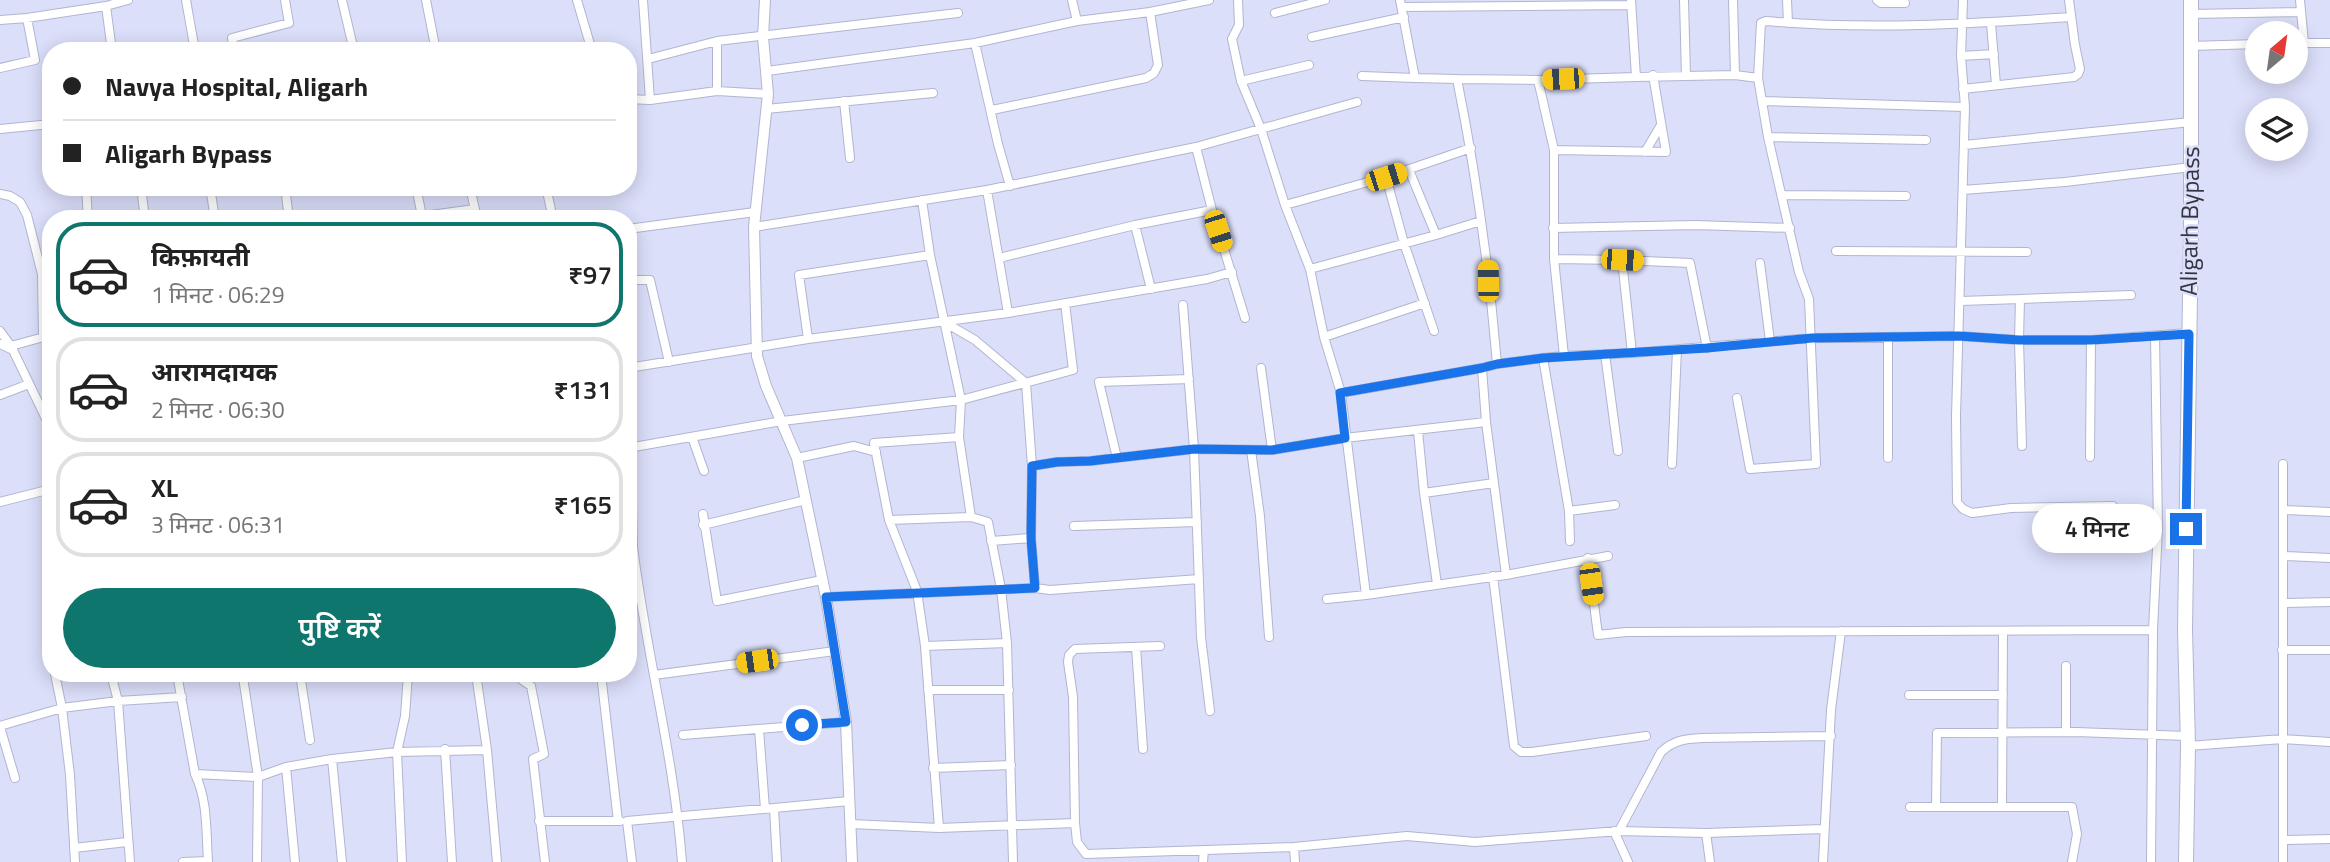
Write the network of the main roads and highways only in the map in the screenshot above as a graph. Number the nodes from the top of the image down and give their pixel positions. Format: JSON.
{"nodes":[{"id":1,"x":2190,"y":7,"type":"edge"},
{"id":2,"x":2186,"y":862,"type":"edge"}],
"edges":[{"from":1,"to":2,"type":"highway","name":"Aligarh Bypass"}]}
